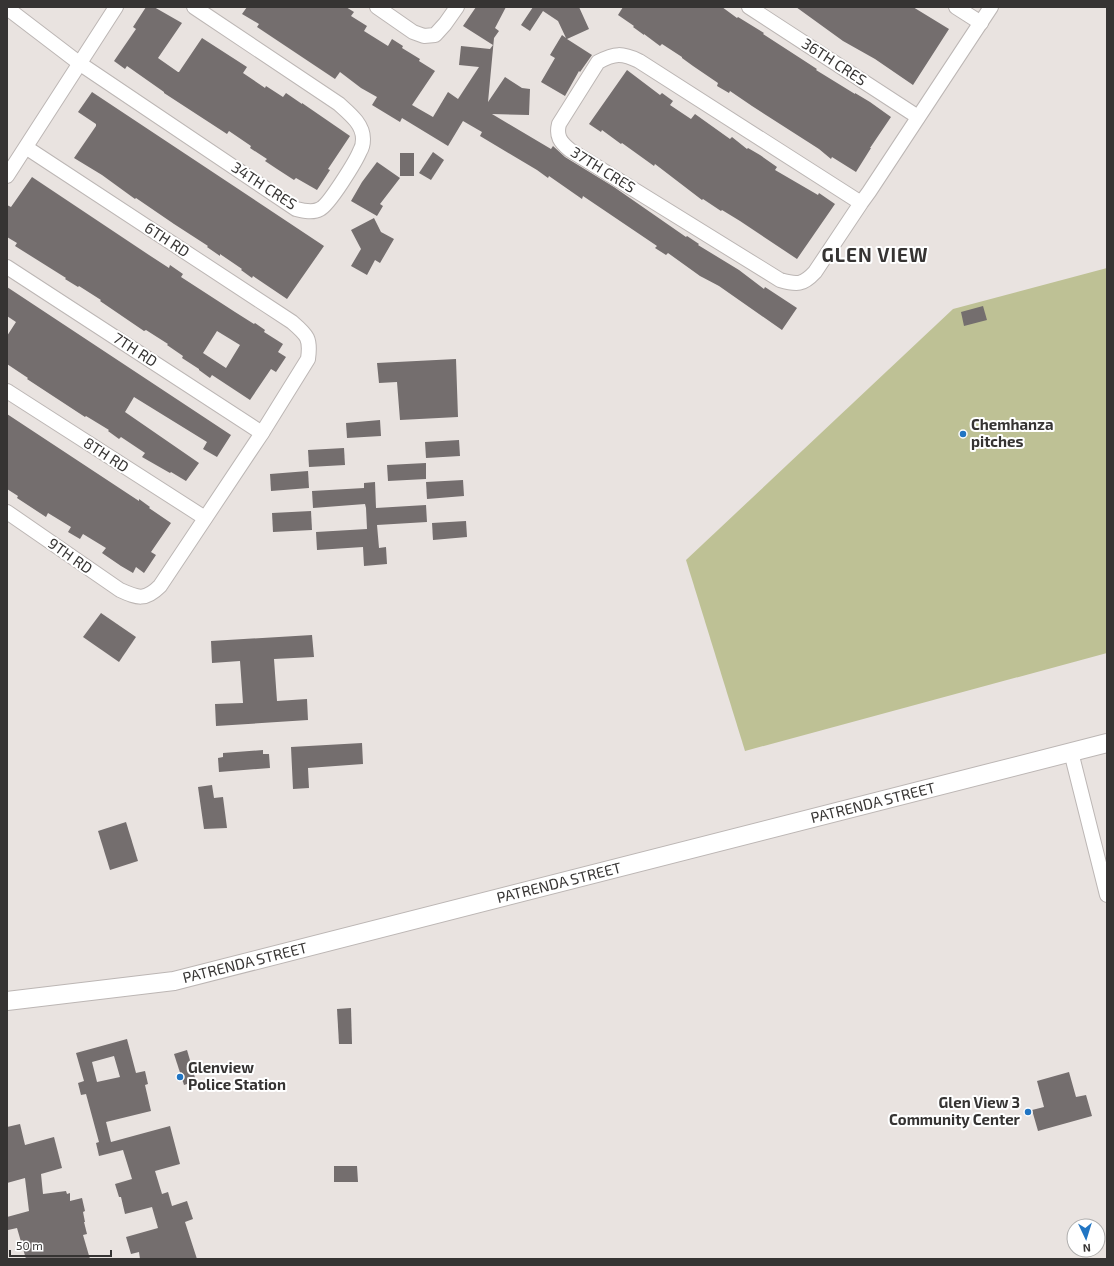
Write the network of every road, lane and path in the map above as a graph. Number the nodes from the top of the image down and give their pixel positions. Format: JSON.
{"nodes":[{"id":1,"x":116,"y":7,"type":"edge"},
{"id":2,"x":194,"y":7,"type":"edge"},
{"id":3,"x":377,"y":7,"type":"edge"},
{"id":4,"x":457,"y":7,"type":"edge"},
{"id":5,"x":749,"y":7,"type":"edge"},
{"id":6,"x":956,"y":7,"type":"edge"},
{"id":7,"x":991,"y":7,"type":"edge"},
{"id":8,"x":7,"y":8,"type":"edge"},
{"id":9,"x":980,"y":23,"type":"junction"},
{"id":10,"x":79,"y":63,"type":"junction"},
{"id":11,"x":918,"y":117,"type":"junction"},
{"id":12,"x":27,"y":148,"type":"junction"},
{"id":13,"x":7,"y":176,"type":"edge"},
{"id":14,"x":861,"y":203,"type":"junction"},
{"id":15,"x":7,"y":267,"type":"edge"},
{"id":16,"x":7,"y":391,"type":"edge"},
{"id":17,"x":262,"y":433,"type":"junction"},
{"id":18,"x":7,"y":512,"type":"edge"},
{"id":19,"x":204,"y":518,"type":"junction"},
{"id":20,"x":1107,"y":743,"type":"edge"},
{"id":21,"x":1071,"y":752,"type":"junction"},
{"id":22,"x":1107,"y":895,"type":"edge"},
{"id":23,"x":7,"y":1001,"type":"edge"}],
"edges":[{"from":1,"to":10,"type":"street"},
{"from":2,"to":10,"type":"street","name":"34TH CRES"},
{"from":3,"to":4,"type":"street"},
{"from":5,"to":11,"type":"street","name":"36TH CRES"},
{"from":6,"to":9,"type":"street"},
{"from":7,"to":9,"type":"street"},
{"from":8,"to":10,"type":"street"},
{"from":9,"to":11,"type":"street"},
{"from":10,"to":12,"type":"street"},
{"from":11,"to":14,"type":"street"},
{"from":12,"to":13,"type":"street"},
{"from":12,"to":17,"type":"street","name":"6TH RD"},
{"from":14,"to":14,"type":"street","name":"37TH CRES"},
{"from":15,"to":17,"type":"street","name":"7TH RD"},
{"from":16,"to":19,"type":"street","name":"8TH RD"},
{"from":17,"to":19,"type":"street"},
{"from":18,"to":19,"type":"street","name":"9TH RD"},
{"from":20,"to":21,"type":"street","name":"PATRENDA STREET"},
{"from":21,"to":22,"type":"street"},
{"from":21,"to":23,"type":"street","name":"PATRENDA STREET"}]}
